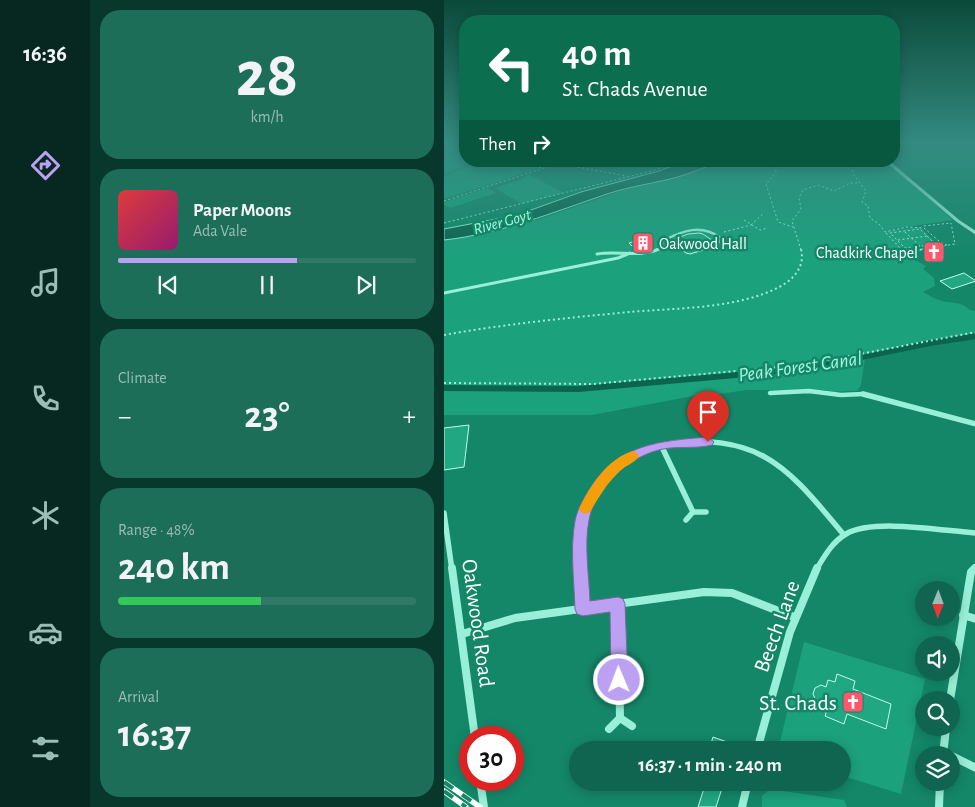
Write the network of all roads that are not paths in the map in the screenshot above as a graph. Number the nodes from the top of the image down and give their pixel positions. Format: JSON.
{"nodes":[{"id":1,"x":911,"y":182,"type":"edge"},
{"id":2,"x":975,"y":233,"type":"edge"},
{"id":3,"x":720,"y":242,"type":"dead end"},
{"id":4,"x":597,"y":254,"type":"dead end"},
{"id":5,"x":630,"y":254,"type":"junction"},
{"id":6,"x":444,"y":293,"type":"edge"},
{"id":7,"x":770,"y":393,"type":"dead end"},
{"id":8,"x":863,"y":394,"type":"joint"},
{"id":9,"x":975,"y":424,"type":"edge"},
{"id":10,"x":661,"y":445,"type":"junction"},
{"id":11,"x":693,"y":512,"type":"junction"},
{"id":12,"x":706,"y":512,"type":"dead end"},
{"id":13,"x":444,"y":513,"type":"edge"},
{"id":14,"x":686,"y":520,"type":"dead end"},
{"id":15,"x":975,"y":532,"type":"edge"},
{"id":16,"x":844,"y":535,"type":"junction"},
{"id":17,"x":447,"y":549,"type":"edge"},
{"id":18,"x":975,"y":568,"type":"edge"},
{"id":19,"x":618,"y":604,"type":"junction"},
{"id":20,"x":583,"y":609,"type":"junction"},
{"id":21,"x":963,"y":615,"type":"junction"},
{"id":22,"x":794,"y":617,"type":"junction"},
{"id":23,"x":975,"y":620,"type":"edge"},
{"id":24,"x":462,"y":634,"type":"junction"},
{"id":25,"x":951,"y":691,"type":"edge"},
{"id":26,"x":620,"y":718,"type":"junction"},
{"id":27,"x":474,"y":726,"type":"edge"},
{"id":28,"x":632,"y":726,"type":"dead end"},
{"id":29,"x":609,"y":729,"type":"dead end"},
{"id":30,"x":760,"y":741,"type":"edge"},
{"id":31,"x":960,"y":760,"type":"edge"},
{"id":32,"x":975,"y":768,"type":"edge"},
{"id":33,"x":482,"y":791,"type":"edge"},
{"id":34,"x":746,"y":791,"type":"edge"},
{"id":35,"x":940,"y":791,"type":"edge"},
{"id":36,"x":484,"y":807,"type":"edge"},
{"id":37,"x":742,"y":807,"type":"edge"},
{"id":38,"x":939,"y":807,"type":"edge"}],
"edges":[{"from":1,"to":2,"type":"street"},
{"from":3,"to":5,"type":"lane"},
{"from":4,"to":5,"type":"lane"},
{"from":5,"to":6,"type":"lane"},
{"from":7,"to":8,"type":"lane"},
{"from":8,"to":9,"type":"street"},
{"from":10,"to":11,"type":"street"},
{"from":10,"to":16,"type":"street"},
{"from":10,"to":20,"type":"street"},
{"from":11,"to":12,"type":"street"},
{"from":11,"to":14,"type":"street"},
{"from":13,"to":17,"type":"street","name":"Oakwood Road"},
{"from":15,"to":16,"type":"street"},
{"from":16,"to":22,"type":"street","name":"Beech Lane"},
{"from":17,"to":24,"type":"street","name":"Oakwood Road"},
{"from":18,"to":21,"type":"street"},
{"from":19,"to":20,"type":"street"},
{"from":19,"to":22,"type":"street"},
{"from":19,"to":26,"type":"street"},
{"from":20,"to":24,"type":"street"},
{"from":21,"to":23,"type":"street"},
{"from":21,"to":25,"type":"street"},
{"from":22,"to":30,"type":"street","name":"Beech Lane"},
{"from":24,"to":27,"type":"street","name":"Oakwood Road"},
{"from":26,"to":28,"type":"street"},
{"from":26,"to":29,"type":"street"},
{"from":31,"to":32,"type":"street"},
{"from":33,"to":36,"type":"street"},
{"from":34,"to":37,"type":"street"},
{"from":35,"to":38,"type":"street"}]}
